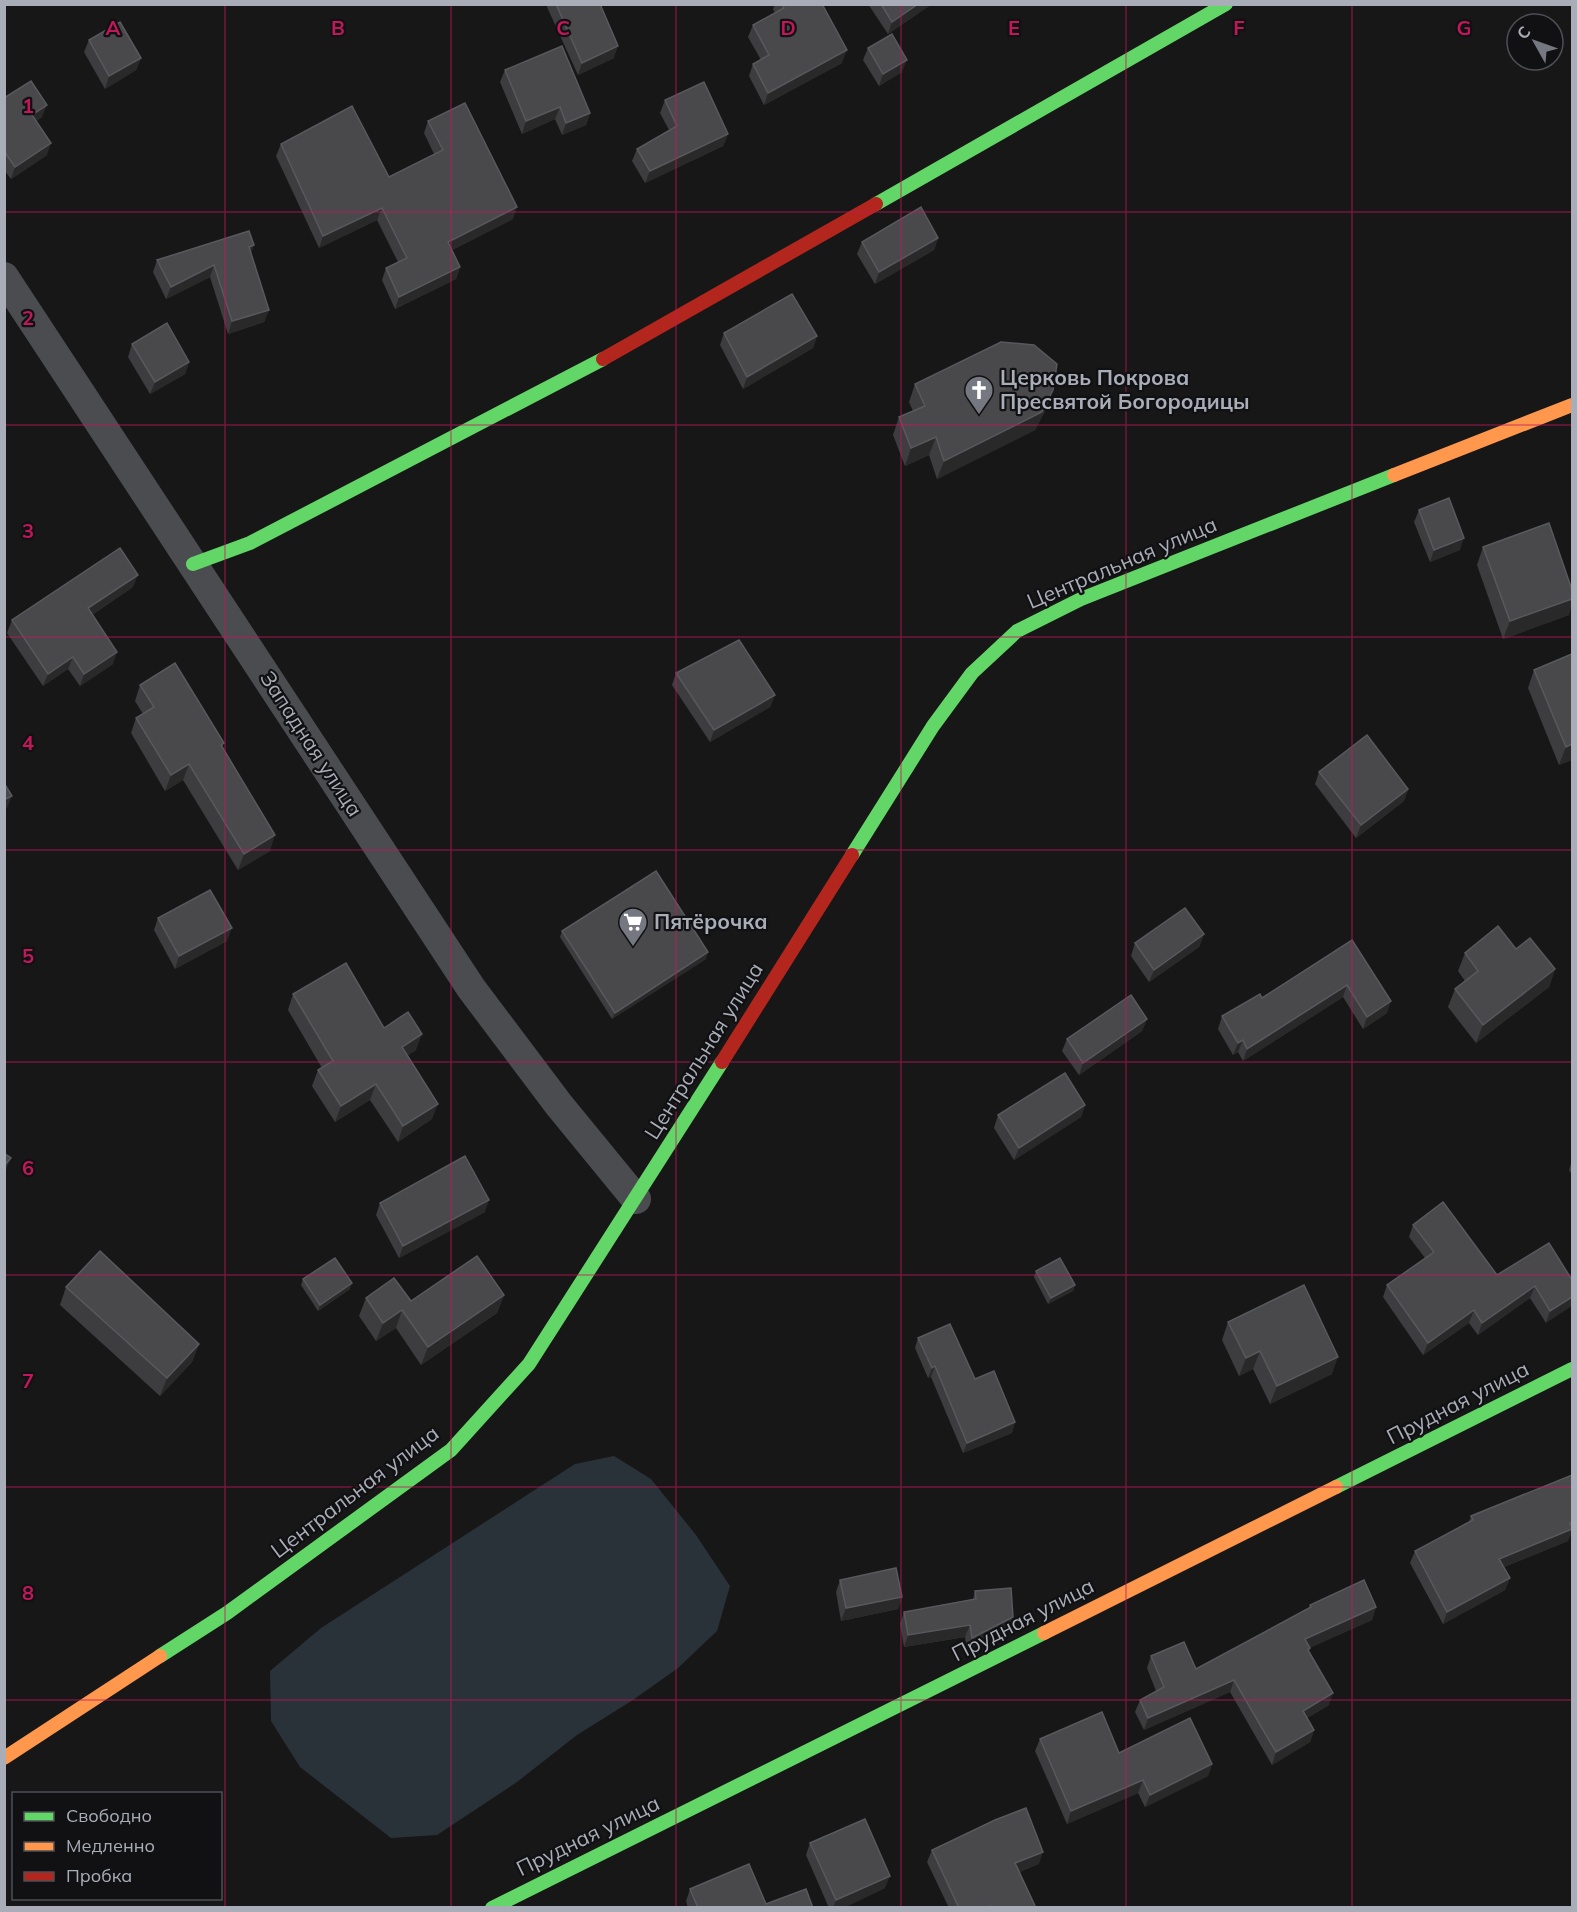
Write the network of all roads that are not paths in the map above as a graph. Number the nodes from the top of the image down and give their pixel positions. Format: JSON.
{"nodes":[{"id":1,"x":1227,"y":4,"type":"edge"},
{"id":2,"x":4,"y":277,"type":"edge"},
{"id":3,"x":1572,"y":405,"type":"edge"},
{"id":4,"x":193,"y":564,"type":"junction"},
{"id":5,"x":636,"y":1199,"type":"junction"},
{"id":6,"x":1572,"y":1369,"type":"edge"},
{"id":7,"x":4,"y":1758,"type":"edge"},
{"id":8,"x":492,"y":1908,"type":"edge"}],
"edges":[{"from":1,"to":4,"type":"street"},
{"from":2,"to":4,"type":"street","name":"Западная улица"},
{"from":3,"to":5,"type":"street","name":"Центральная улица"},
{"from":4,"to":5,"type":"street","name":"Западная улица"},
{"from":5,"to":7,"type":"street","name":"Центральная улица"},
{"from":6,"to":8,"type":"street","name":"Прудная улица"}]}
